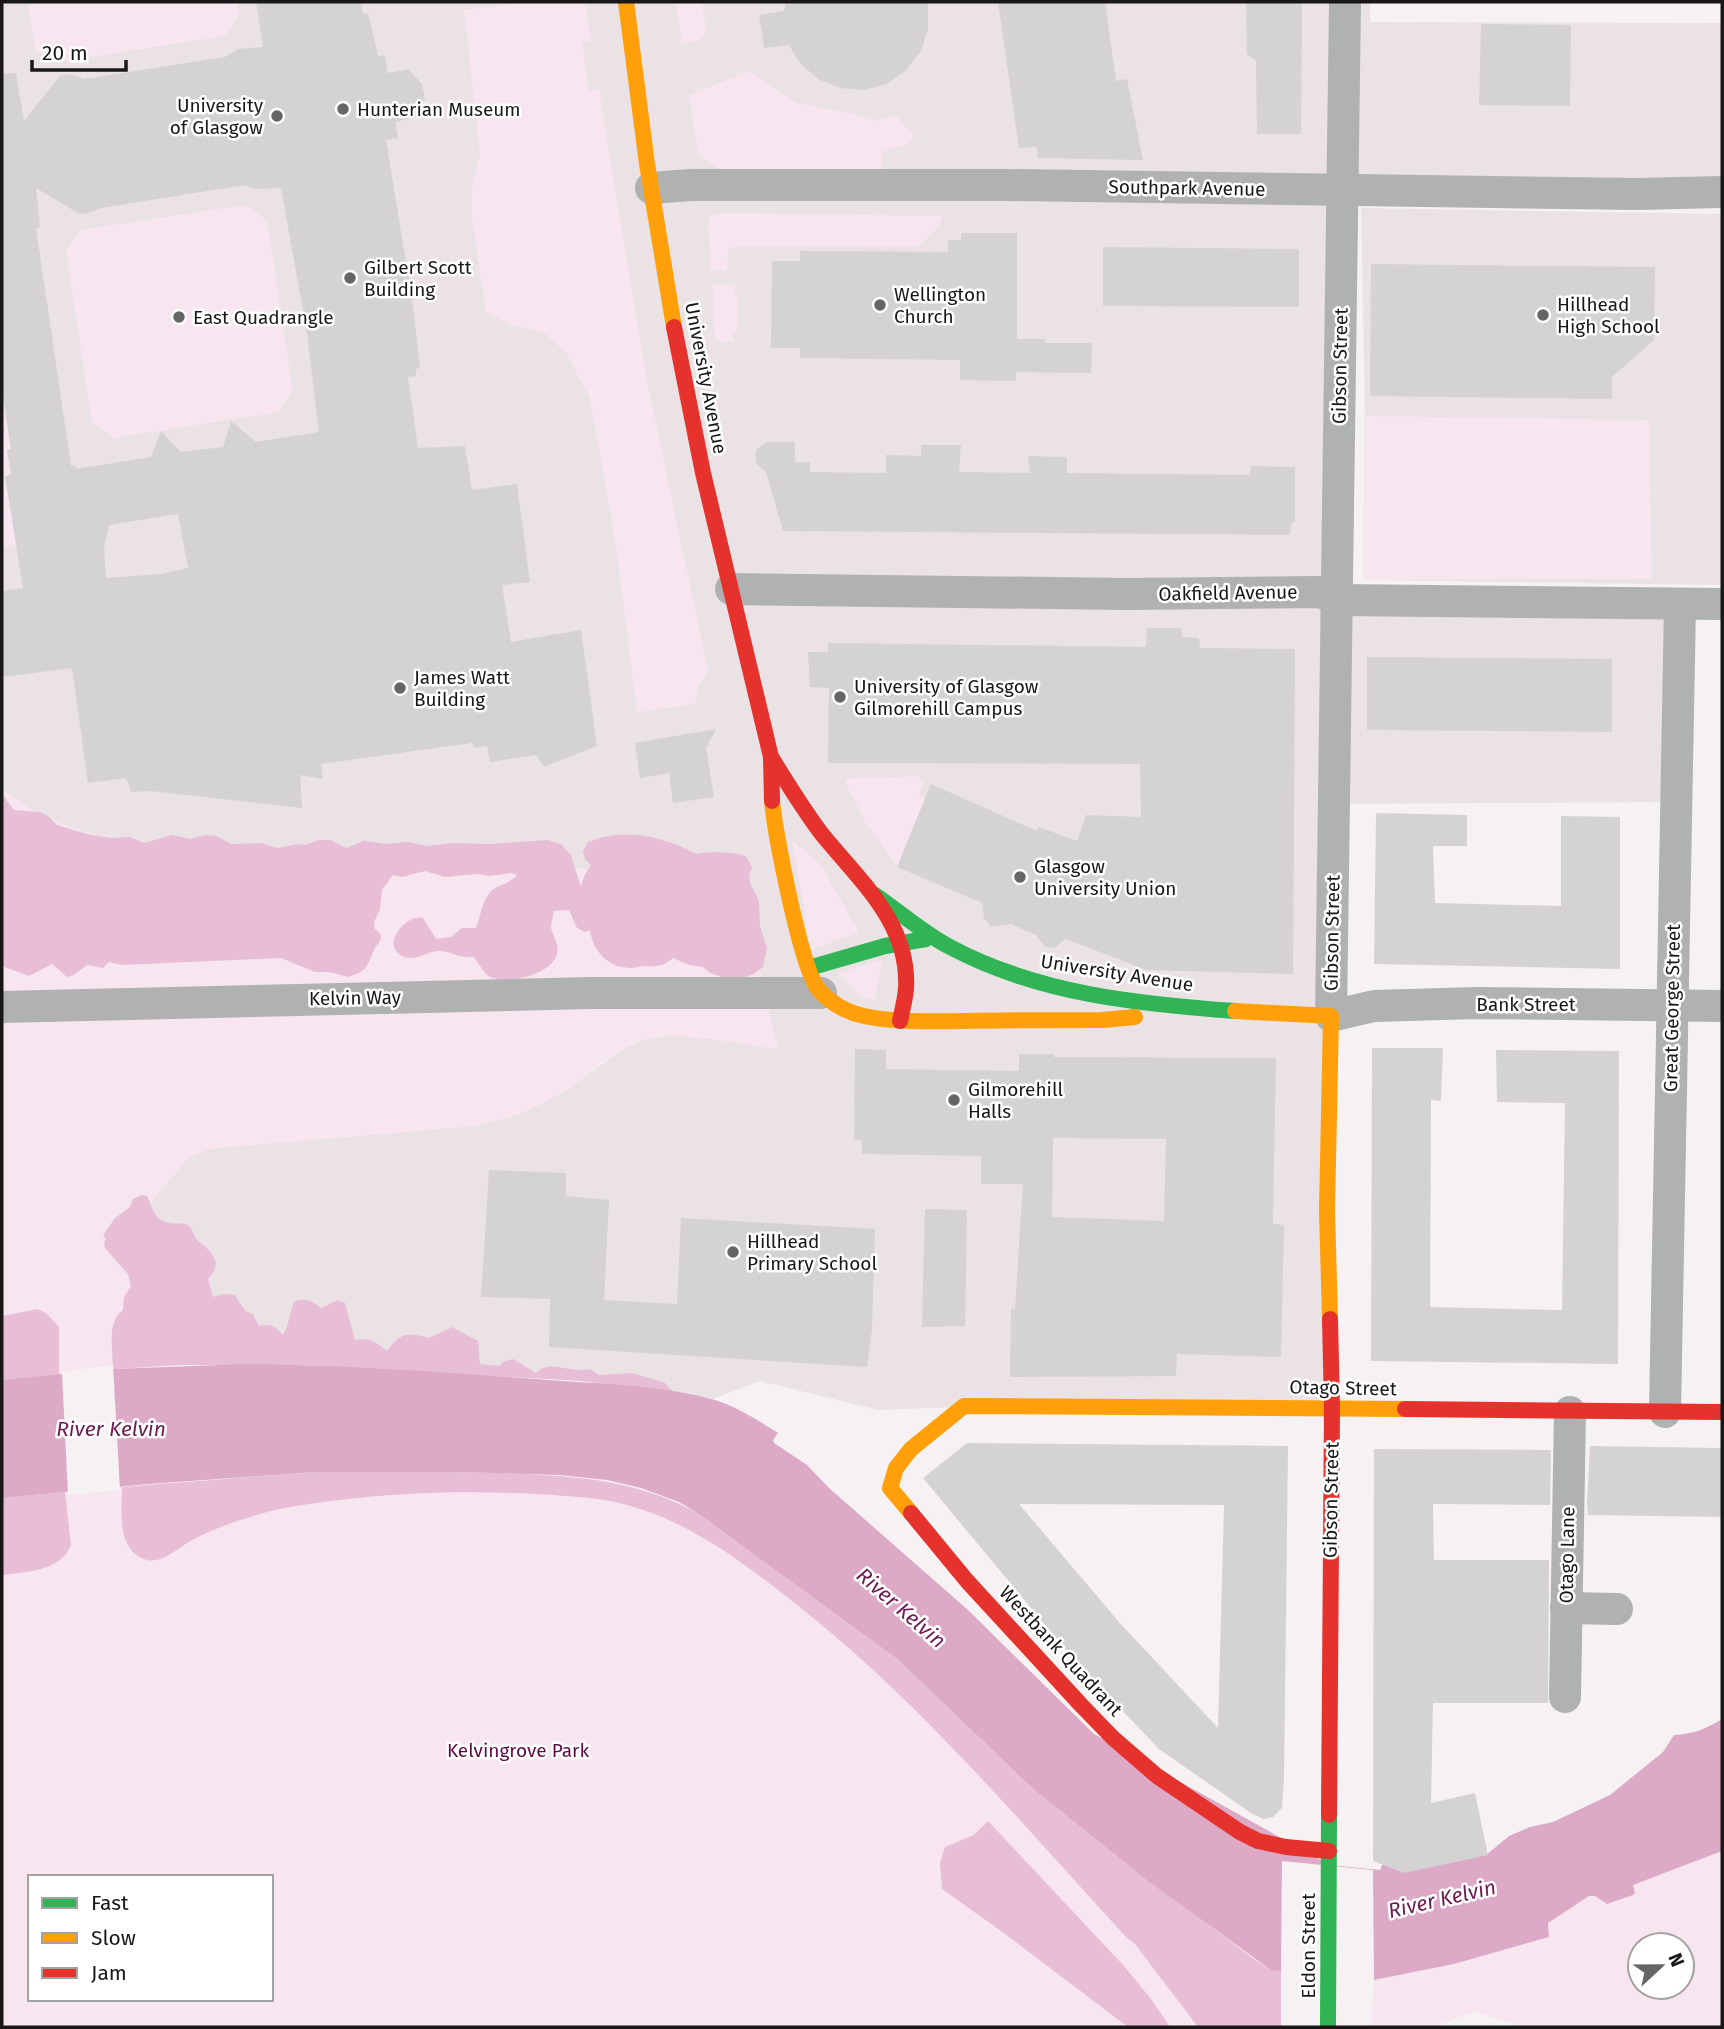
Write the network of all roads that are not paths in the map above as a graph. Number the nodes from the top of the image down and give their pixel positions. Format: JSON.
{"nodes":[{"id":1,"x":626,"y":2,"type":"edge"},
{"id":2,"x":1345,"y":2,"type":"edge"},
{"id":3,"x":651,"y":188,"type":"junction"},
{"id":4,"x":1342,"y":191,"type":"junction"},
{"id":5,"x":1722,"y":192,"type":"edge"},
{"id":6,"x":731,"y":589,"type":"junction"},
{"id":7,"x":1338,"y":600,"type":"junction"},
{"id":8,"x":1680,"y":604,"type":"junction"},
{"id":9,"x":1722,"y":604,"type":"edge"},
{"id":10,"x":771,"y":757,"type":"junction"},
{"id":11,"x":875,"y":895,"type":"junction"},
{"id":12,"x":937,"y":937,"type":"junction"},
{"id":13,"x":901,"y":942,"type":"junction"},
{"id":14,"x":815,"y":981,"type":"junction"},
{"id":15,"x":1672,"y":1005,"type":"junction"},
{"id":16,"x":1722,"y":1006,"type":"edge"},
{"id":17,"x":2,"y":1007,"type":"edge"},
{"id":18,"x":1207,"y":1009,"type":"junction"},
{"id":19,"x":1331,"y":1016,"type":"junction"},
{"id":20,"x":900,"y":1021,"type":"junction"},
{"id":21,"x":964,"y":1406,"type":"joint"},
{"id":22,"x":1332,"y":1408,"type":"junction"},
{"id":23,"x":1570,"y":1412,"type":"junction"},
{"id":24,"x":1665,"y":1412,"type":"junction"},
{"id":25,"x":1722,"y":1412,"type":"edge"},
{"id":26,"x":1566,"y":1608,"type":"junction"},
{"id":27,"x":1617,"y":1609,"type":"dead end"},
{"id":28,"x":1566,"y":1697,"type":"dead end"},
{"id":29,"x":1329,"y":1858,"type":"junction"},
{"id":30,"x":1328,"y":2027,"type":"edge"}],
"edges":[{"from":1,"to":3,"type":"street","name":"University Avenue"},
{"from":2,"to":4,"type":"street","name":"Gibson Street"},
{"from":3,"to":4,"type":"street","name":"Southpark Avenue"},
{"from":3,"to":6,"type":"street","name":"University Avenue"},
{"from":4,"to":5,"type":"street","name":"Southpark Avenue"},
{"from":4,"to":7,"type":"street","name":"Gibson Street"},
{"from":6,"to":7,"type":"street","name":"Oakfield Avenue"},
{"from":6,"to":10,"type":"street","name":"University Avenue"},
{"from":7,"to":8,"type":"street","name":"Oakfield Avenue"},
{"from":7,"to":19,"type":"street","name":"Gibson Street"},
{"from":8,"to":9,"type":"street","name":"Oakfield Avenue"},
{"from":8,"to":15,"type":"street","name":"Great George Street"},
{"from":10,"to":11,"type":"street","name":"University Avenue"},
{"from":10,"to":14,"type":"street","name":"University Avenue"},
{"from":11,"to":12,"type":"street","name":"University Avenue"},
{"from":11,"to":13,"type":"street","name":"University Avenue"},
{"from":12,"to":13,"type":"street","name":"Kelvin Way"},
{"from":12,"to":18,"type":"street","name":"University Avenue"},
{"from":13,"to":14,"type":"street","name":"Kelvin Way"},
{"from":13,"to":20,"type":"street","name":"University Avenue"},
{"from":14,"to":17,"type":"street","name":"Kelvin Way"},
{"from":14,"to":20,"type":"street","name":"University Avenue"},
{"from":15,"to":16,"type":"street","name":"Bank Street"},
{"from":15,"to":19,"type":"street","name":"Bank Street"},
{"from":15,"to":24,"type":"street","name":"Great George Street"},
{"from":18,"to":19,"type":"street","name":"University Avenue"},
{"from":18,"to":20,"type":"street","name":"University Avenue"},
{"from":19,"to":22,"type":"street","name":"Gibson Street"},
{"from":21,"to":22,"type":"street","name":"Otago Street"},
{"from":21,"to":29,"type":"street","name":"Westbank Quadrant"},
{"from":22,"to":23,"type":"street","name":"Otago Street"},
{"from":22,"to":29,"type":"street","name":"Gibson Street"},
{"from":23,"to":24,"type":"street","name":"Otago Street"},
{"from":23,"to":26,"type":"street","name":"Otago Lane"},
{"from":24,"to":25,"type":"street","name":"Otago Street"},
{"from":26,"to":27,"type":"street"},
{"from":26,"to":28,"type":"street","name":"Otago Lane"},
{"from":29,"to":30,"type":"street","name":"Eldon Street"}]}
